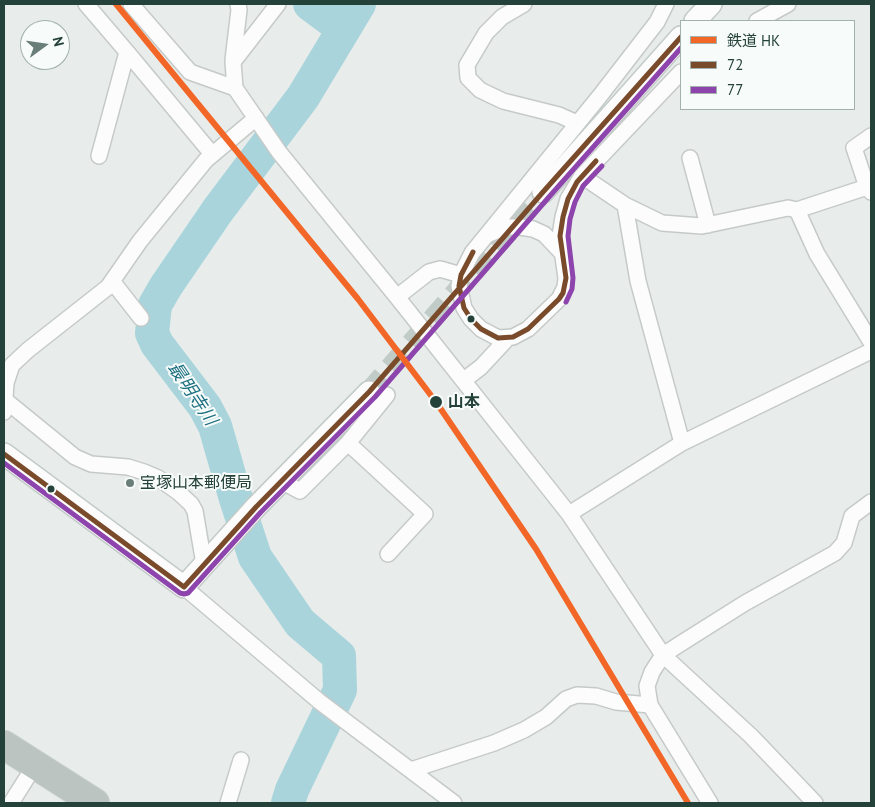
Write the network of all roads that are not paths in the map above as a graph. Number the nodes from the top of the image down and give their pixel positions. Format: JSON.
{"nodes":[{"id":1,"x":86,"y":4,"type":"edge"},
{"id":2,"x":131,"y":4,"type":"edge"},
{"id":3,"x":238,"y":4,"type":"edge"},
{"id":4,"x":278,"y":4,"type":"edge"},
{"id":5,"x":524,"y":4,"type":"edge"},
{"id":6,"x":666,"y":4,"type":"edge"},
{"id":7,"x":711,"y":4,"type":"edge"},
{"id":8,"x":788,"y":4,"type":"edge"},
{"id":9,"x":696,"y":20,"type":"edge"},
{"id":10,"x":759,"y":20,"type":"edge"},
{"id":11,"x":680,"y":38,"type":"edge"},
{"id":12,"x":126,"y":52,"type":"junction"},
{"id":13,"x":233,"y":62,"type":"junction"},
{"id":14,"x":680,"y":73,"type":"edge"},
{"id":15,"x":235,"y":88,"type":"junction"},
{"id":16,"x":259,"y":122,"type":"junction"},
{"id":17,"x":577,"y":123,"type":"junction"},
{"id":18,"x":871,"y":136,"type":"edge"},
{"id":19,"x":212,"y":154,"type":"junction"},
{"id":20,"x":100,"y":156,"type":"dead end"},
{"id":21,"x":690,"y":158,"type":"dead end"},
{"id":22,"x":582,"y":176,"type":"junction"},
{"id":23,"x":869,"y":190,"type":"edge"},
{"id":24,"x":543,"y":192,"type":"tunnel mouth"},
{"id":25,"x":625,"y":205,"type":"junction"},
{"id":26,"x":797,"y":210,"type":"junction"},
{"id":27,"x":708,"y":225,"type":"junction"},
{"id":28,"x":489,"y":234,"type":"junction"},
{"id":29,"x":563,"y":254,"type":"junction"},
{"id":30,"x":461,"y":275,"type":"junction"},
{"id":31,"x":112,"y":281,"type":"junction"},
{"id":32,"x":397,"y":297,"type":"junction"},
{"id":33,"x":141,"y":318,"type":"dead end"},
{"id":34,"x":507,"y":339,"type":"junction"},
{"id":35,"x":871,"y":342,"type":"edge"},
{"id":36,"x":871,"y":350,"type":"edge"},
{"id":37,"x":464,"y":380,"type":"junction"},
{"id":38,"x":5,"y":382,"type":"edge"},
{"id":39,"x":378,"y":393,"type":"joint"},
{"id":40,"x":4,"y":406,"type":"edge"},
{"id":41,"x":682,"y":443,"type":"junction"},
{"id":42,"x":348,"y":444,"type":"junction"},
{"id":43,"x":4,"y":455,"type":"edge"},
{"id":44,"x":281,"y":481,"type":"junction"},
{"id":45,"x":871,"y":502,"type":"edge"},
{"id":46,"x":569,"y":514,"type":"junction"},
{"id":47,"x":388,"y":554,"type":"dead end"},
{"id":48,"x":204,"y":564,"type":"junction"},
{"id":49,"x":184,"y":587,"type":"junction"},
{"id":50,"x":663,"y":655,"type":"junction"},
{"id":51,"x":650,"y":705,"type":"junction"},
{"id":52,"x":4,"y":745,"type":"edge"},
{"id":53,"x":241,"y":760,"type":"dead end"},
{"id":54,"x":34,"y":765,"type":"junction"},
{"id":55,"x":411,"y":770,"type":"junction"},
{"id":56,"x":11,"y":803,"type":"edge"},
{"id":57,"x":95,"y":803,"type":"edge"},
{"id":58,"x":228,"y":803,"type":"edge"},
{"id":59,"x":454,"y":803,"type":"edge"},
{"id":60,"x":710,"y":803,"type":"edge"},
{"id":61,"x":815,"y":803,"type":"edge"}],
"edges":[{"from":1,"to":12,"type":"street"},
{"from":2,"to":15,"type":"street"},
{"from":3,"to":13,"type":"street"},
{"from":4,"to":13,"type":"street"},
{"from":5,"to":17,"type":"street"},
{"from":6,"to":17,"type":"street"},
{"from":7,"to":9,"type":"street"},
{"from":8,"to":10,"type":"street"},
{"from":11,"to":24,"type":"street"},
{"from":12,"to":19,"type":"street"},
{"from":12,"to":20,"type":"street"},
{"from":13,"to":15,"type":"street"},
{"from":14,"to":22,"type":"street"},
{"from":15,"to":16,"type":"street"},
{"from":16,"to":19,"type":"street"},
{"from":16,"to":32,"type":"street"},
{"from":17,"to":28,"type":"street"},
{"from":18,"to":23,"type":"street"},
{"from":19,"to":31,"type":"street"},
{"from":21,"to":27,"type":"street"},
{"from":22,"to":25,"type":"street"},
{"from":22,"to":29,"type":"street"},
{"from":23,"to":26,"type":"street"},
{"from":25,"to":27,"type":"street"},
{"from":25,"to":41,"type":"street"},
{"from":26,"to":27,"type":"street"},
{"from":26,"to":35,"type":"street"},
{"from":28,"to":29,"type":"street"},
{"from":28,"to":30,"type":"street"},
{"from":29,"to":34,"type":"street"},
{"from":30,"to":32,"type":"street"},
{"from":30,"to":34,"type":"street"},
{"from":31,"to":33,"type":"street"},
{"from":31,"to":38,"type":"street"},
{"from":32,"to":37,"type":"street"},
{"from":34,"to":37,"type":"street"},
{"from":36,"to":41,"type":"street"},
{"from":37,"to":46,"type":"street"},
{"from":38,"to":40,"type":"street"},
{"from":39,"to":42,"type":"street"},
{"from":39,"to":44,"type":"street"},
{"from":40,"to":48,"type":"street"},
{"from":41,"to":46,"type":"street"},
{"from":42,"to":44,"type":"street"},
{"from":42,"to":47,"type":"street"},
{"from":43,"to":49,"type":"street"},
{"from":44,"to":48,"type":"street"},
{"from":45,"to":50,"type":"street"},
{"from":46,"to":50,"type":"street"},
{"from":48,"to":49,"type":"street"},
{"from":49,"to":55,"type":"street"},
{"from":50,"to":51,"type":"street"},
{"from":50,"to":61,"type":"street"},
{"from":51,"to":55,"type":"street"},
{"from":51,"to":60,"type":"street"},
{"from":52,"to":54,"type":"highway"},
{"from":53,"to":58,"type":"street"},
{"from":54,"to":56,"type":"street"},
{"from":54,"to":57,"type":"highway"},
{"from":55,"to":59,"type":"street"}]}
